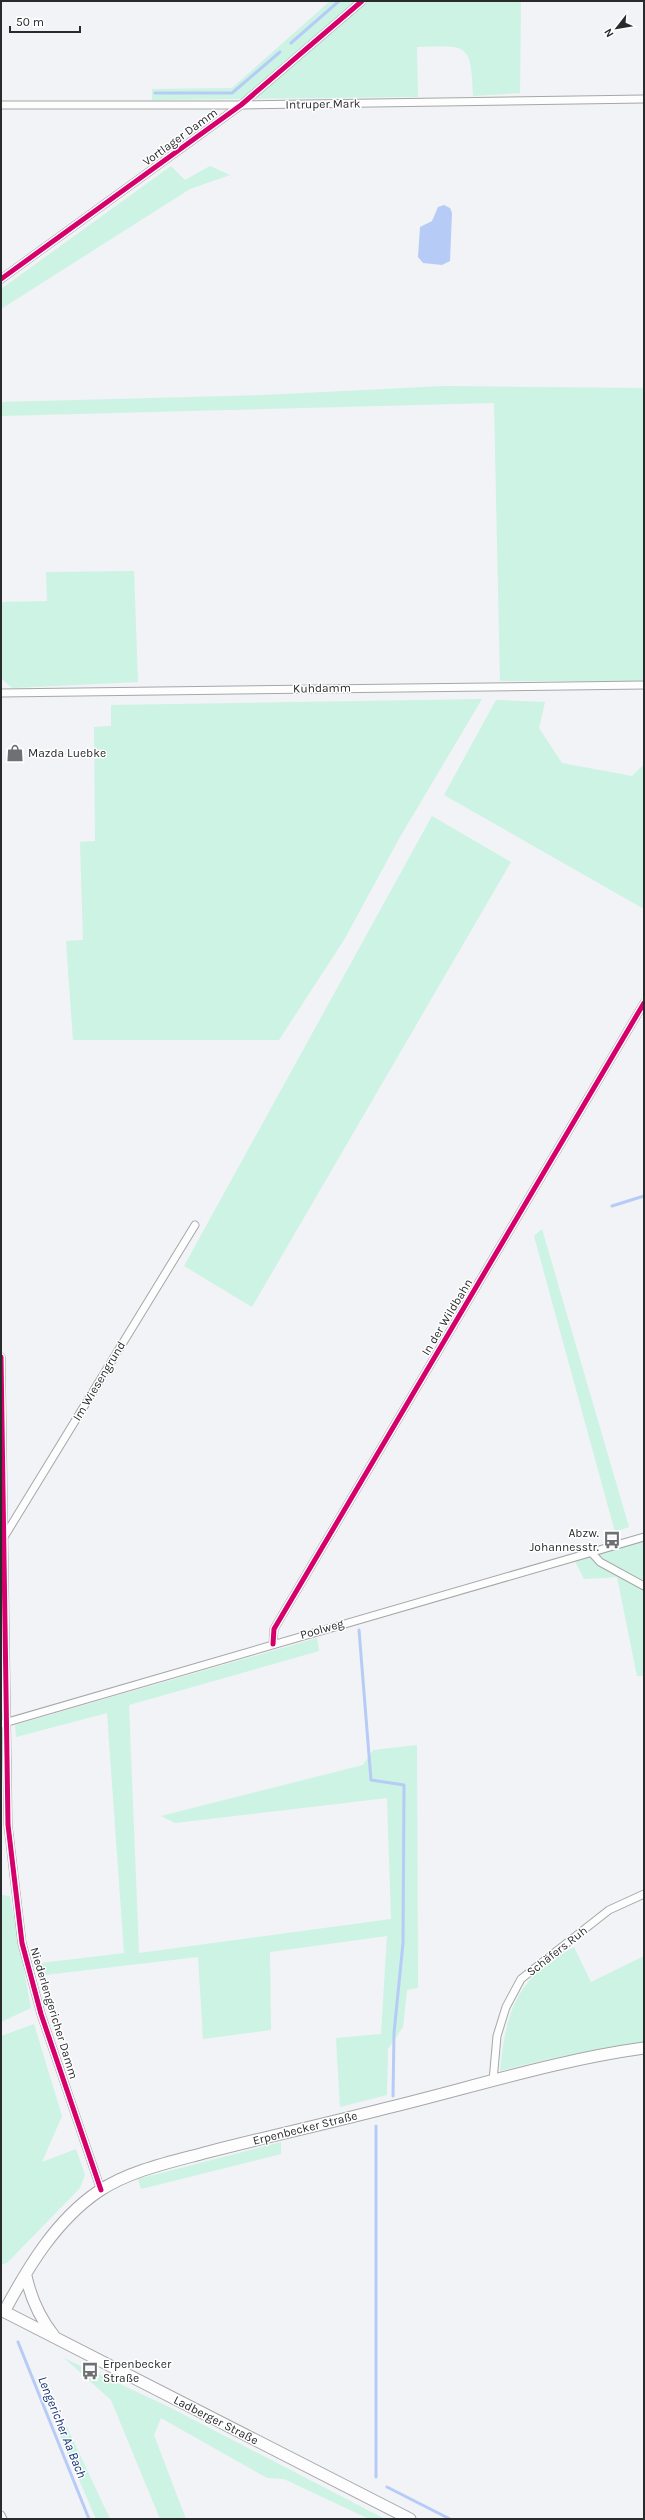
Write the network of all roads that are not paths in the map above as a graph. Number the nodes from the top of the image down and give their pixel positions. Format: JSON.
{"nodes":[{"id":1,"x":362,"y":1,"type":"edge"},
{"id":2,"x":644,"y":99,"type":"edge"},
{"id":3,"x":1,"y":105,"type":"edge"},
{"id":4,"x":241,"y":105,"type":"junction"},
{"id":5,"x":1,"y":278,"type":"edge"},
{"id":6,"x":644,"y":685,"type":"edge"},
{"id":7,"x":1,"y":693,"type":"edge"},
{"id":8,"x":644,"y":1003,"type":"edge"},
{"id":9,"x":195,"y":1225,"type":"dead end"},
{"id":10,"x":1,"y":1357,"type":"edge"},
{"id":11,"x":644,"y":1537,"type":"edge"},
{"id":12,"x":4,"y":1538,"type":"junction"},
{"id":13,"x":591,"y":1552,"type":"junction"},
{"id":14,"x":644,"y":1586,"type":"edge"},
{"id":15,"x":273,"y":1644,"type":"junction"},
{"id":16,"x":3,"y":1723,"type":"edge"},
{"id":17,"x":644,"y":1894,"type":"edge"},
{"id":18,"x":644,"y":2048,"type":"edge"},
{"id":19,"x":493,"y":2081,"type":"junction"},
{"id":20,"x":101,"y":2190,"type":"junction"},
{"id":21,"x":26,"y":2276,"type":"junction"},
{"id":22,"x":2,"y":2314,"type":"edge"},
{"id":23,"x":58,"y":2340,"type":"junction"},
{"id":24,"x":1,"y":2515,"type":"edge"},
{"id":25,"x":3,"y":2519,"type":"edge"},
{"id":26,"x":410,"y":2519,"type":"edge"}],
"edges":[{"from":1,"to":4,"type":"street","name":"Vortlager Damm"},
{"from":2,"to":4,"type":"street","name":"Intruper Mark"},
{"from":3,"to":4,"type":"street","name":"Intruper Mark"},
{"from":4,"to":5,"type":"street","name":"Vortlager Damm"},
{"from":6,"to":7,"type":"street","name":"Kuhdamm"},
{"from":8,"to":15,"type":"street","name":"In der Wildbahn"},
{"from":9,"to":12,"type":"street","name":"Im Wiesengrund"},
{"from":10,"to":12,"type":"street","name":"Niederlengericher Damm"},
{"from":11,"to":13,"type":"street","name":"Poolweg"},
{"from":12,"to":16,"type":"street","name":"Niederlengericher Damm"},
{"from":13,"to":14,"type":"street"},
{"from":13,"to":15,"type":"street","name":"Poolweg"},
{"from":15,"to":16,"type":"street","name":"Poolweg"},
{"from":16,"to":20,"type":"street","name":"Niederlengericher Damm"},
{"from":17,"to":19,"type":"street","name":"Schäfers Ruh"},
{"from":18,"to":19,"type":"main road","name":"Erpenbecker Straße"},
{"from":19,"to":20,"type":"main road","name":"Erpenbecker Straße"},
{"from":20,"to":21,"type":"main road","name":"Erpenbecker Straße"},
{"from":21,"to":22,"type":"main road","name":"Erpenbecker Straße"},
{"from":21,"to":23,"type":"main road"},
{"from":22,"to":23,"type":"main road","name":"Ladberger Straße"},
{"from":23,"to":26,"type":"main road","name":"Ladberger Straße"},
{"from":24,"to":25,"type":"street"}]}
